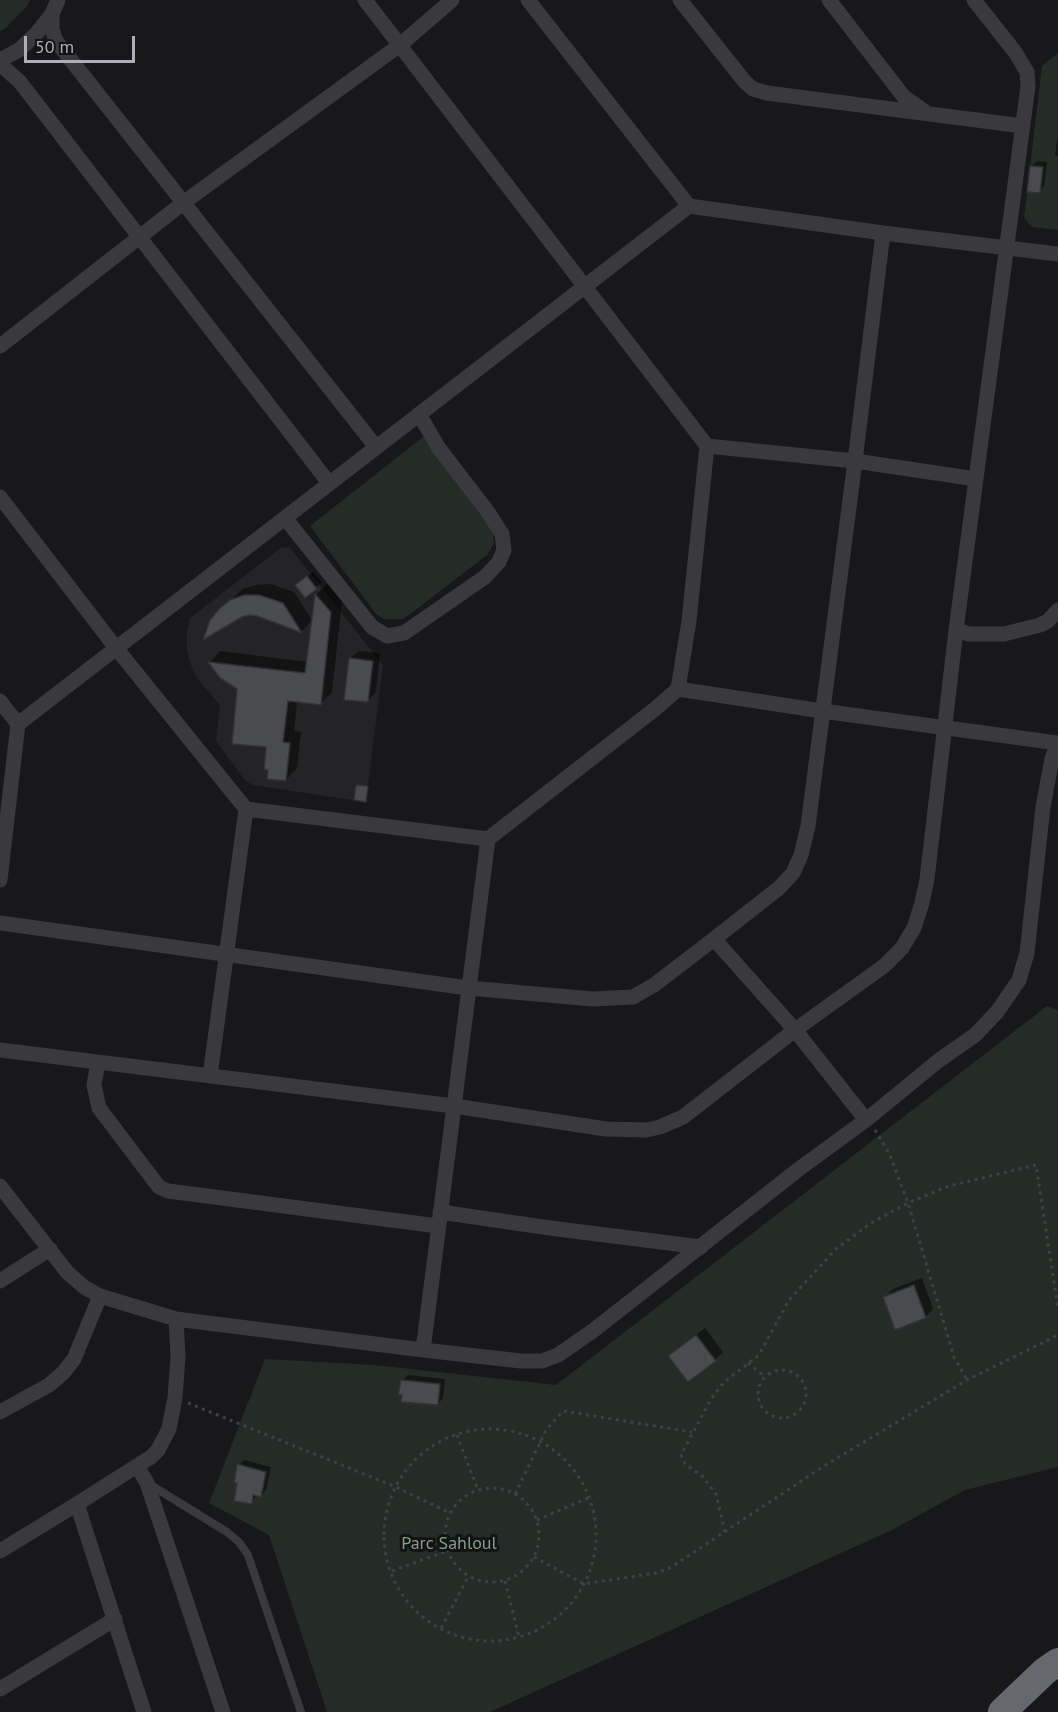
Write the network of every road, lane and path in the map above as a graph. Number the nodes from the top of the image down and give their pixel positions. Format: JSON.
{"nodes":[{"id":1,"x":365,"y":0,"type":"edge"},
{"id":2,"x":452,"y":0,"type":"edge"},
{"id":3,"x":528,"y":0,"type":"edge"},
{"id":4,"x":680,"y":0,"type":"edge"},
{"id":5,"x":829,"y":0,"type":"edge"},
{"id":6,"x":974,"y":0,"type":"edge"},
{"id":7,"x":55,"y":7,"type":"edge"},
{"id":8,"x":400,"y":45,"type":"junction"},
{"id":9,"x":0,"y":60,"type":"edge"},
{"id":10,"x":0,"y":64,"type":"edge"},
{"id":11,"x":929,"y":113,"type":"junction"},
{"id":12,"x":1023,"y":126,"type":"junction"},
{"id":13,"x":183,"y":203,"type":"junction"},
{"id":14,"x":689,"y":206,"type":"junction"},
{"id":15,"x":883,"y":233,"type":"junction"},
{"id":16,"x":139,"y":238,"type":"junction"},
{"id":17,"x":1007,"y":248,"type":"junction"},
{"id":18,"x":1058,"y":254,"type":"edge"},
{"id":19,"x":584,"y":287,"type":"junction"},
{"id":20,"x":0,"y":346,"type":"edge"},
{"id":21,"x":419,"y":414,"type":"junction"},
{"id":22,"x":706,"y":446,"type":"junction"},
{"id":23,"x":376,"y":447,"type":"junction"},
{"id":24,"x":855,"y":461,"type":"junction"},
{"id":25,"x":976,"y":479,"type":"junction"},
{"id":26,"x":329,"y":483,"type":"junction"},
{"id":27,"x":0,"y":497,"type":"edge"},
{"id":28,"x":285,"y":518,"type":"junction"},
{"id":29,"x":1058,"y":610,"type":"edge"},
{"id":30,"x":956,"y":630,"type":"junction"},
{"id":31,"x":116,"y":648,"type":"junction"},
{"id":32,"x":678,"y":689,"type":"junction"},
{"id":33,"x":0,"y":701,"type":"edge"},
{"id":34,"x":822,"y":711,"type":"junction"},
{"id":35,"x":18,"y":724,"type":"junction"},
{"id":36,"x":945,"y":727,"type":"junction"},
{"id":37,"x":1058,"y":743,"type":"edge"},
{"id":38,"x":246,"y":808,"type":"junction"},
{"id":39,"x":488,"y":839,"type":"junction"},
{"id":40,"x":0,"y":880,"type":"edge"},
{"id":41,"x":0,"y":923,"type":"edge"},
{"id":42,"x":714,"y":939,"type":"junction"},
{"id":43,"x":228,"y":953,"type":"junction"},
{"id":44,"x":468,"y":988,"type":"junction"},
{"id":45,"x":795,"y":1030,"type":"junction"},
{"id":46,"x":0,"y":1050,"type":"edge"},
{"id":47,"x":98,"y":1062,"type":"junction"},
{"id":48,"x":210,"y":1076,"type":"junction"},
{"id":49,"x":454,"y":1106,"type":"junction"},
{"id":50,"x":866,"y":1120,"type":"junction"},
{"id":51,"x":0,"y":1186,"type":"edge"},
{"id":52,"x":908,"y":1203,"type":"junction"},
{"id":53,"x":439,"y":1219,"type":"junction"},
{"id":54,"x":701,"y":1247,"type":"junction"},
{"id":55,"x":50,"y":1249,"type":"junction"},
{"id":56,"x":0,"y":1281,"type":"edge"},
{"id":57,"x":100,"y":1296,"type":"junction"},
{"id":58,"x":1058,"y":1308,"type":"edge"},
{"id":59,"x":176,"y":1319,"type":"junction"},
{"id":60,"x":1058,"y":1335,"type":"edge"},
{"id":61,"x":423,"y":1350,"type":"junction"},
{"id":62,"x":748,"y":1363,"type":"junction"},
{"id":63,"x":765,"y":1377,"type":"junction"},
{"id":64,"x":967,"y":1380,"type":"junction"},
{"id":65,"x":175,"y":1398,"type":"junction"},
{"id":66,"x":0,"y":1412,"type":"edge"},
{"id":67,"x":692,"y":1432,"type":"junction"},
{"id":68,"x":457,"y":1435,"type":"junction"},
{"id":69,"x":541,"y":1440,"type":"junction"},
{"id":70,"x":137,"y":1466,"type":"junction"},
{"id":71,"x":147,"y":1483,"type":"junction"},
{"id":72,"x":396,"y":1487,"type":"junction"},
{"id":73,"x":478,"y":1490,"type":"junction"},
{"id":74,"x":515,"y":1494,"type":"junction"},
{"id":75,"x":588,"y":1498,"type":"junction"},
{"id":76,"x":77,"y":1504,"type":"junction"},
{"id":77,"x":450,"y":1513,"type":"junction"},
{"id":78,"x":537,"y":1520,"type":"junction"},
{"id":79,"x":725,"y":1532,"type":"junction"},
{"id":80,"x":0,"y":1551,"type":"edge"},
{"id":81,"x":447,"y":1551,"type":"junction"},
{"id":82,"x":534,"y":1557,"type":"junction"},
{"id":83,"x":392,"y":1571,"type":"junction"},
{"id":84,"x":468,"y":1576,"type":"junction"},
{"id":85,"x":505,"y":1581,"type":"junction"},
{"id":86,"x":584,"y":1584,"type":"junction"},
{"id":87,"x":115,"y":1618,"type":"junction"},
{"id":88,"x":441,"y":1629,"type":"junction"},
{"id":89,"x":519,"y":1636,"type":"junction"},
{"id":90,"x":1058,"y":1662,"type":"edge"},
{"id":91,"x":0,"y":1689,"type":"edge"},
{"id":92,"x":144,"y":1712,"type":"edge"},
{"id":93,"x":223,"y":1712,"type":"edge"},
{"id":94,"x":301,"y":1712,"type":"edge"},
{"id":95,"x":1002,"y":1712,"type":"edge"}],
"edges":[{"from":1,"to":8,"type":"street"},
{"from":2,"to":8,"type":"street"},
{"from":3,"to":14,"type":"street"},
{"from":4,"to":11,"type":"street"},
{"from":5,"to":11,"type":"street"},
{"from":6,"to":12,"type":"street"},
{"from":7,"to":9,"type":"street"},
{"from":7,"to":13,"type":"street"},
{"from":8,"to":13,"type":"street"},
{"from":8,"to":19,"type":"street"},
{"from":10,"to":16,"type":"street"},
{"from":11,"to":12,"type":"street"},
{"from":12,"to":17,"type":"street"},
{"from":13,"to":16,"type":"street"},
{"from":13,"to":23,"type":"street"},
{"from":14,"to":15,"type":"street"},
{"from":14,"to":19,"type":"street"},
{"from":15,"to":17,"type":"street"},
{"from":15,"to":24,"type":"street"},
{"from":16,"to":20,"type":"street"},
{"from":16,"to":26,"type":"street"},
{"from":17,"to":18,"type":"street"},
{"from":17,"to":25,"type":"street"},
{"from":19,"to":21,"type":"street"},
{"from":19,"to":22,"type":"street"},
{"from":21,"to":23,"type":"street"},
{"from":21,"to":28,"type":"street"},
{"from":22,"to":24,"type":"street"},
{"from":22,"to":32,"type":"street"},
{"from":23,"to":26,"type":"street"},
{"from":24,"to":25,"type":"street"},
{"from":24,"to":34,"type":"street"},
{"from":25,"to":30,"type":"street"},
{"from":26,"to":28,"type":"street"},
{"from":27,"to":31,"type":"street"},
{"from":28,"to":31,"type":"street"},
{"from":29,"to":30,"type":"street"},
{"from":30,"to":36,"type":"street"},
{"from":31,"to":35,"type":"street"},
{"from":31,"to":38,"type":"street"},
{"from":32,"to":34,"type":"street"},
{"from":32,"to":39,"type":"street"},
{"from":33,"to":35,"type":"street"},
{"from":34,"to":36,"type":"street"},
{"from":34,"to":42,"type":"street"},
{"from":35,"to":40,"type":"street"},
{"from":36,"to":37,"type":"street"},
{"from":36,"to":45,"type":"street"},
{"from":37,"to":50,"type":"street"},
{"from":38,"to":39,"type":"street"},
{"from":38,"to":43,"type":"street"},
{"from":39,"to":44,"type":"street"},
{"from":41,"to":43,"type":"street"},
{"from":42,"to":44,"type":"street"},
{"from":42,"to":45,"type":"street"},
{"from":43,"to":44,"type":"street"},
{"from":43,"to":48,"type":"street"},
{"from":44,"to":49,"type":"street"},
{"from":45,"to":49,"type":"street"},
{"from":45,"to":50,"type":"street"},
{"from":46,"to":47,"type":"street"},
{"from":47,"to":48,"type":"street"},
{"from":47,"to":53,"type":"street"},
{"from":48,"to":49,"type":"street"},
{"from":49,"to":53,"type":"street"},
{"from":50,"to":52,"type":"path"},
{"from":50,"to":54,"type":"street"},
{"from":51,"to":55,"type":"street"},
{"from":52,"to":58,"type":"path"},
{"from":52,"to":62,"type":"path"},
{"from":52,"to":64,"type":"path"},
{"from":53,"to":54,"type":"street"},
{"from":53,"to":61,"type":"street"},
{"from":54,"to":61,"type":"street"},
{"from":55,"to":56,"type":"street"},
{"from":55,"to":57,"type":"street"},
{"from":57,"to":59,"type":"street"},
{"from":57,"to":66,"type":"street"},
{"from":59,"to":61,"type":"street"},
{"from":59,"to":65,"type":"street"},
{"from":60,"to":64,"type":"path"},
{"from":62,"to":63,"type":"path"},
{"from":62,"to":67,"type":"path"},
{"from":63,"to":63,"type":"path"},
{"from":64,"to":79,"type":"path"},
{"from":65,"to":70,"type":"street"},
{"from":65,"to":72,"type":"path"},
{"from":67,"to":69,"type":"path"},
{"from":67,"to":79,"type":"path"},
{"from":68,"to":69,"type":"path"},
{"from":68,"to":72,"type":"path"},
{"from":68,"to":73,"type":"path"},
{"from":69,"to":74,"type":"path"},
{"from":69,"to":75,"type":"path"},
{"from":70,"to":71,"type":"street"},
{"from":70,"to":76,"type":"street"},
{"from":71,"to":93,"type":"street"},
{"from":71,"to":94,"type":"lane"},
{"from":72,"to":77,"type":"path"},
{"from":72,"to":83,"type":"path"},
{"from":73,"to":74,"type":"path"},
{"from":73,"to":77,"type":"path"},
{"from":74,"to":78,"type":"path"},
{"from":75,"to":78,"type":"path"},
{"from":75,"to":86,"type":"path"},
{"from":76,"to":80,"type":"street"},
{"from":76,"to":87,"type":"street"},
{"from":77,"to":81,"type":"path"},
{"from":78,"to":82,"type":"path"},
{"from":79,"to":86,"type":"path"},
{"from":81,"to":83,"type":"path"},
{"from":81,"to":84,"type":"path"},
{"from":82,"to":85,"type":"path"},
{"from":82,"to":86,"type":"path"},
{"from":83,"to":88,"type":"path"},
{"from":84,"to":85,"type":"path"},
{"from":84,"to":88,"type":"path"},
{"from":85,"to":89,"type":"path"},
{"from":86,"to":89,"type":"path"},
{"from":87,"to":91,"type":"street"},
{"from":87,"to":92,"type":"street"},
{"from":88,"to":89,"type":"path"},
{"from":90,"to":95,"type":"highway"}]}
